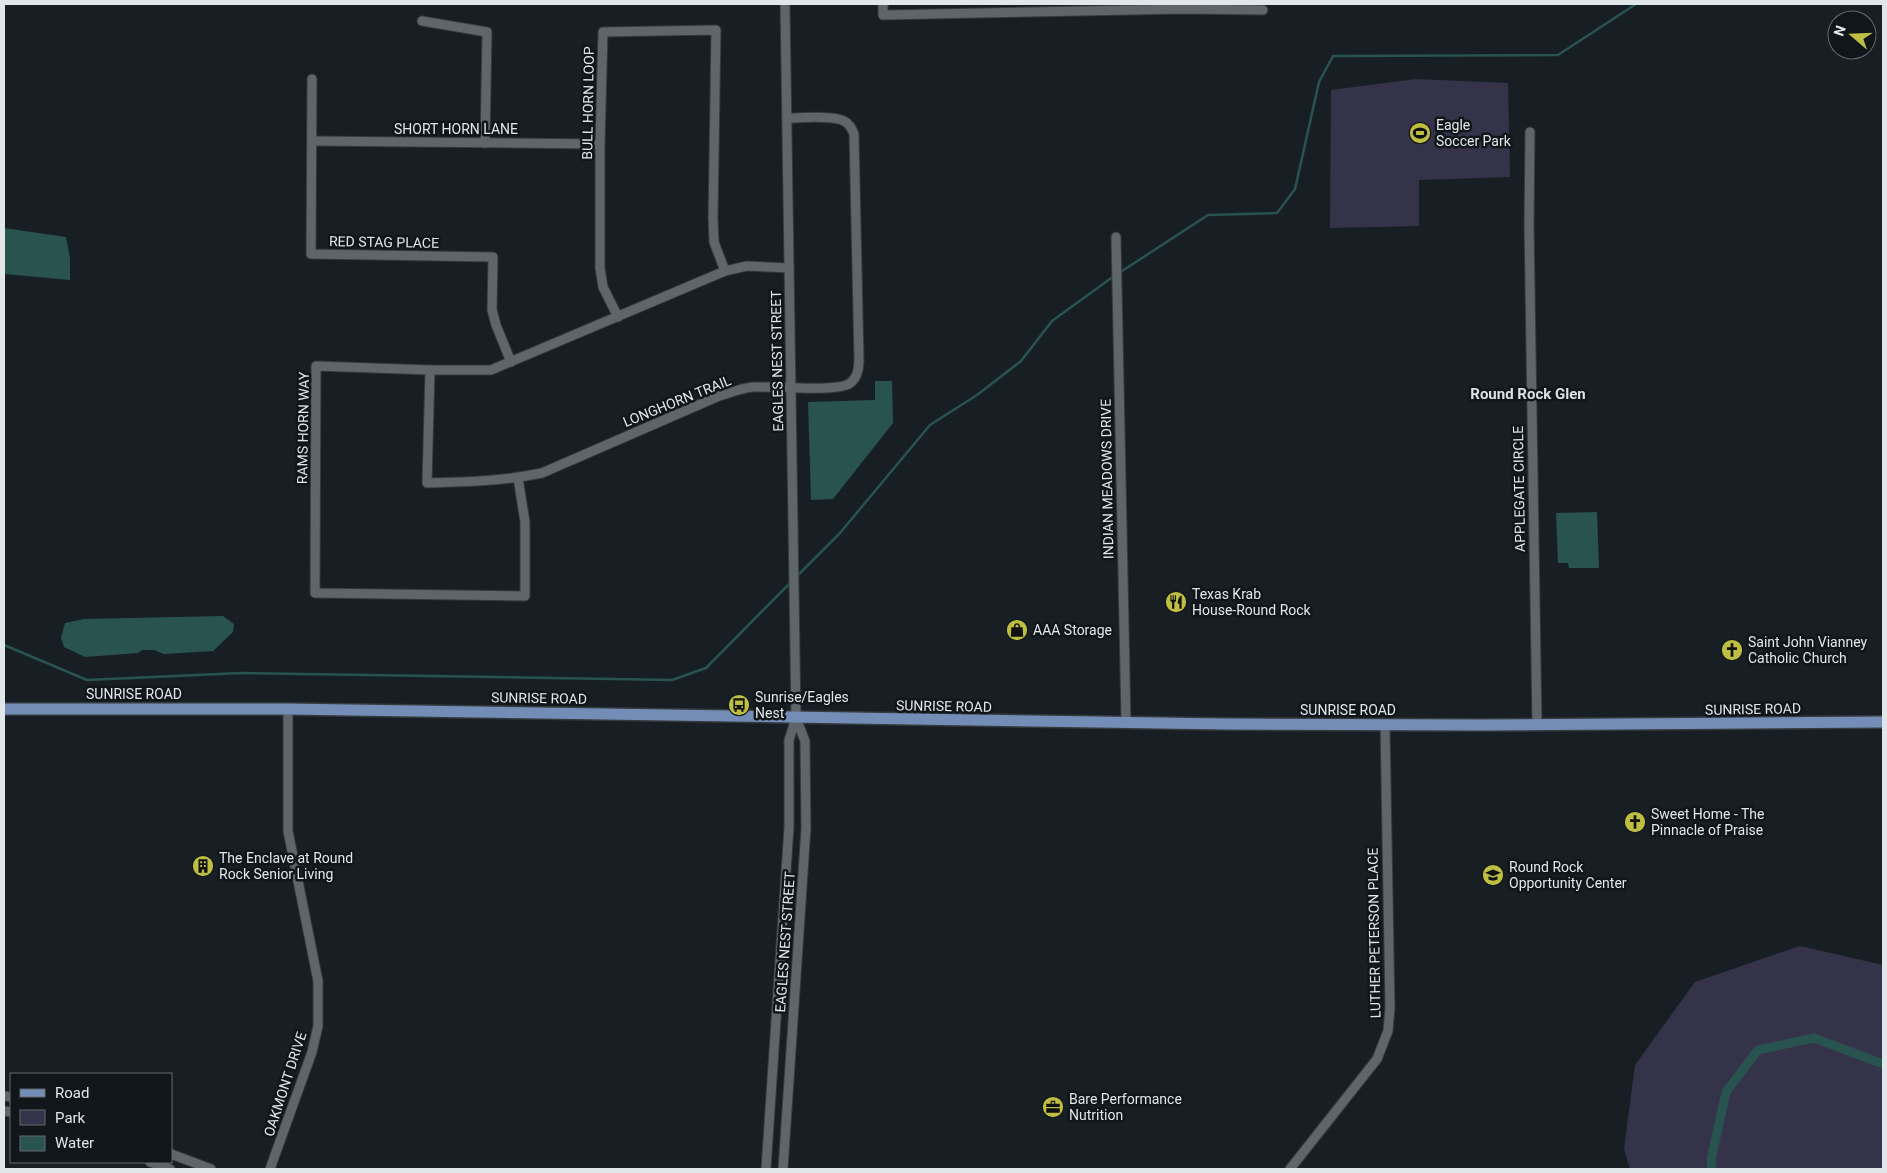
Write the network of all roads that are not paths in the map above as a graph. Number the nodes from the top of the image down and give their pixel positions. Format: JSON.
{"nodes":[{"id":1,"x":785,"y":4,"type":"edge"},
{"id":2,"x":883,"y":4,"type":"edge"},
{"id":3,"x":1182,"y":6,"type":"edge"},
{"id":4,"x":1263,"y":10,"type":"dead end"},
{"id":5,"x":422,"y":21,"type":"dead end"},
{"id":6,"x":312,"y":79,"type":"dead end"},
{"id":7,"x":787,"y":118,"type":"junction"},
{"id":8,"x":1530,"y":132,"type":"dead end"},
{"id":9,"x":312,"y":141,"type":"junction"},
{"id":10,"x":484,"y":143,"type":"junction"},
{"id":11,"x":600,"y":144,"type":"junction"},
{"id":12,"x":1116,"y":237,"type":"dead end"},
{"id":13,"x":789,"y":268,"type":"junction"},
{"id":14,"x":725,"y":272,"type":"junction"},
{"id":15,"x":618,"y":317,"type":"junction"},
{"id":16,"x":511,"y":362,"type":"junction"},
{"id":17,"x":430,"y":370,"type":"junction"},
{"id":18,"x":792,"y":388,"type":"junction"},
{"id":19,"x":518,"y":478,"type":"junction"},
{"id":20,"x":4,"y":709,"type":"edge"},
{"id":21,"x":288,"y":709,"type":"junction"},
{"id":22,"x":796,"y":718,"type":"junction"},
{"id":23,"x":1126,"y":722,"type":"junction"},
{"id":24,"x":1883,"y":722,"type":"edge"},
{"id":25,"x":1385,"y":725,"type":"junction"},
{"id":26,"x":1537,"y":725,"type":"junction"},
{"id":27,"x":172,"y":1154,"type":"edge"},
{"id":28,"x":153,"y":1163,"type":"edge"},
{"id":29,"x":170,"y":1169,"type":"edge"},
{"id":30,"x":211,"y":1169,"type":"edge"},
{"id":31,"x":270,"y":1169,"type":"edge"},
{"id":32,"x":766,"y":1169,"type":"edge"},
{"id":33,"x":783,"y":1169,"type":"edge"},
{"id":34,"x":1290,"y":1169,"type":"edge"}],
"edges":[{"from":1,"to":7,"type":"street","name":"EAGLES NEST STREET"},
{"from":2,"to":3,"type":"street"},
{"from":3,"to":4,"type":"street"},
{"from":5,"to":10,"type":"street"},
{"from":6,"to":9,"type":"street","name":"RED STAG PLACE"},
{"from":7,"to":13,"type":"street","name":"EAGLES NEST STREET"},
{"from":7,"to":18,"type":"street","name":"LONGHORN TRAIL"},
{"from":8,"to":26,"type":"street","name":"APPLEGATE CIRCLE"},
{"from":9,"to":10,"type":"street","name":"SHORT HORN LANE"},
{"from":9,"to":16,"type":"street","name":"RED STAG PLACE"},
{"from":10,"to":11,"type":"street","name":"SHORT HORN LANE"},
{"from":11,"to":14,"type":"street","name":"BULL HORN LOOP"},
{"from":11,"to":15,"type":"street","name":"BULL HORN LOOP"},
{"from":12,"to":23,"type":"street","name":"INDIAN MEADOWS DRIVE"},
{"from":13,"to":14,"type":"street","name":"RAMS HORN WAY"},
{"from":13,"to":18,"type":"street","name":"EAGLES NEST STREET"},
{"from":14,"to":15,"type":"street","name":"RAMS HORN WAY"},
{"from":15,"to":16,"type":"street","name":"RAMS HORN WAY"},
{"from":16,"to":17,"type":"street","name":"RAMS HORN WAY"},
{"from":17,"to":19,"type":"street","name":"LONGHORN TRAIL"},
{"from":17,"to":19,"type":"street","name":"RAMS HORN WAY"},
{"from":18,"to":19,"type":"street","name":"LONGHORN TRAIL"},
{"from":18,"to":22,"type":"street","name":"EAGLES NEST STREET"},
{"from":20,"to":21,"type":"main road","name":"SUNRISE ROAD"},
{"from":21,"to":22,"type":"main road","name":"SUNRISE ROAD"},
{"from":21,"to":31,"type":"street","name":"OAKMONT DRIVE"},
{"from":22,"to":23,"type":"main road","name":"SUNRISE ROAD"},
{"from":22,"to":32,"type":"street","name":"EAGLES NEST STREET"},
{"from":22,"to":33,"type":"street","name":"EAGLES NEST STREET"},
{"from":23,"to":25,"type":"main road","name":"SUNRISE ROAD"},
{"from":24,"to":26,"type":"main road","name":"SUNRISE ROAD"},
{"from":25,"to":26,"type":"main road","name":"SUNRISE ROAD"},
{"from":25,"to":34,"type":"street","name":"LUTHER PETERSON PLACE"},
{"from":27,"to":30,"type":"street"},
{"from":28,"to":29,"type":"street"}]}
